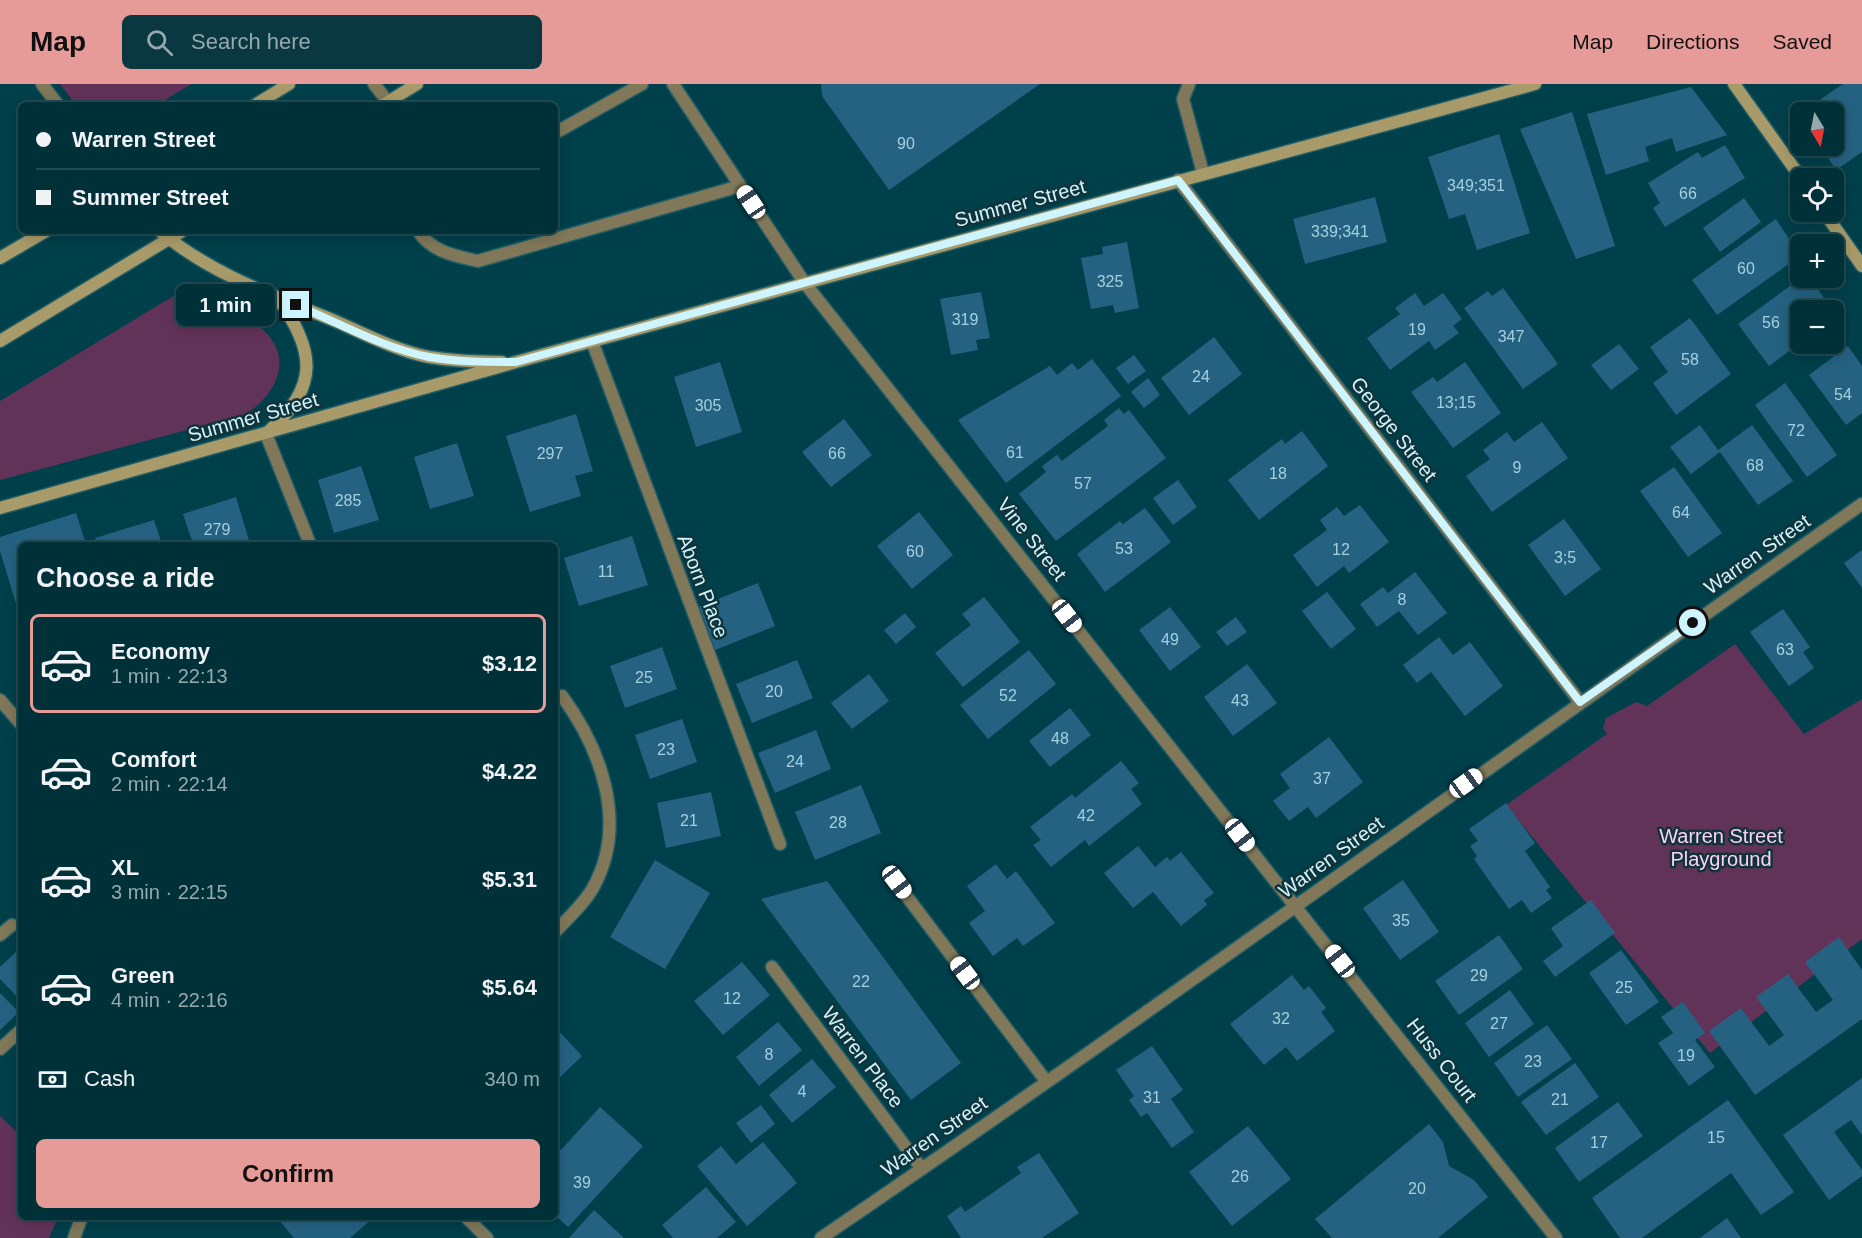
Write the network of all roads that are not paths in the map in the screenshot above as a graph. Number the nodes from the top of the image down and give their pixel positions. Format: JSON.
{"nodes":[{"id":1,"x":42,"y":84,"type":"edge"},
{"id":2,"x":290,"y":84,"type":"edge"},
{"id":3,"x":374,"y":84,"type":"edge"},
{"id":4,"x":417,"y":84,"type":"edge"},
{"id":5,"x":642,"y":84,"type":"edge"},
{"id":6,"x":673,"y":84,"type":"edge"},
{"id":7,"x":1189,"y":84,"type":"edge"},
{"id":8,"x":1535,"y":84,"type":"edge"},
{"id":9,"x":1734,"y":84,"type":"edge"},
{"id":10,"x":56,"y":102,"type":"edge"},
{"id":11,"x":260,"y":102,"type":"edge"},
{"id":12,"x":385,"y":102,"type":"edge"},
{"id":13,"x":389,"y":102,"type":"edge"},
{"id":14,"x":558,"y":131,"type":"edge"},
{"id":15,"x":1794,"y":168,"type":"edge"},
{"id":16,"x":1203,"y":173,"type":"junction"},
{"id":17,"x":1178,"y":180,"type":"junction"},
{"id":18,"x":740,"y":186,"type":"junction"},
{"id":19,"x":1831,"y":222,"type":"edge"},
{"id":20,"x":41,"y":234,"type":"edge"},
{"id":21,"x":420,"y":234,"type":"edge"},
{"id":22,"x":165,"y":235,"type":"edge"},
{"id":23,"x":0,"y":258,"type":"edge"},
{"id":24,"x":1862,"y":266,"type":"edge"},
{"id":25,"x":804,"y":282,"type":"junction"},
{"id":26,"x":277,"y":297,"type":"junction"},
{"id":27,"x":0,"y":341,"type":"edge"},
{"id":28,"x":592,"y":341,"type":"junction"},
{"id":29,"x":516,"y":362,"type":"junction"},
{"id":30,"x":266,"y":434,"type":"junction"},
{"id":31,"x":1862,"y":504,"type":"edge"},
{"id":32,"x":0,"y":508,"type":"edge"},
{"id":33,"x":309,"y":542,"type":"edge"},
{"id":34,"x":562,"y":696,"type":"dead end"},
{"id":35,"x":0,"y":700,"type":"edge"},
{"id":36,"x":1580,"y":702,"type":"junction"},
{"id":37,"x":18,"y":721,"type":"edge"},
{"id":38,"x":780,"y":844,"type":"dead end"},
{"id":39,"x":897,"y":882,"type":"dead end"},
{"id":40,"x":1296,"y":906,"type":"junction"},
{"id":41,"x":12,"y":925,"type":"dead end"},
{"id":42,"x":558,"y":929,"type":"edge"},
{"id":43,"x":0,"y":935,"type":"edge"},
{"id":44,"x":772,"y":968,"type":"dead end"},
{"id":45,"x":18,"y":1033,"type":"edge"},
{"id":46,"x":0,"y":1049,"type":"edge"},
{"id":47,"x":1046,"y":1081,"type":"junction"},
{"id":48,"x":922,"y":1169,"type":"junction"},
{"id":49,"x":81,"y":1220,"type":"edge"},
{"id":50,"x":469,"y":1220,"type":"edge"},
{"id":51,"x":74,"y":1238,"type":"edge"},
{"id":52,"x":487,"y":1238,"type":"edge"},
{"id":53,"x":821,"y":1238,"type":"edge"},
{"id":54,"x":1556,"y":1238,"type":"edge"}],
"edges":[{"from":1,"to":10,"type":"street"},
{"from":2,"to":11,"type":"main road"},
{"from":3,"to":12,"type":"street"},
{"from":4,"to":13,"type":"main road"},
{"from":5,"to":14,"type":"street"},
{"from":6,"to":18,"type":"street","name":"Vine Street"},
{"from":7,"to":16,"type":"street"},
{"from":8,"to":16,"type":"main road","name":"Summer Street"},
{"from":9,"to":15,"type":"main road"},
{"from":16,"to":17,"type":"main road","name":"Summer Street"},
{"from":17,"to":25,"type":"main road","name":"Summer Street"},
{"from":17,"to":36,"type":"street","name":"George Street"},
{"from":18,"to":21,"type":"street"},
{"from":18,"to":25,"type":"street","name":"Vine Street"},
{"from":19,"to":24,"type":"main road"},
{"from":20,"to":23,"type":"main road"},
{"from":22,"to":26,"type":"main road","name":"Summer Street"},
{"from":22,"to":27,"type":"main road"},
{"from":25,"to":28,"type":"main road","name":"Summer Street"},
{"from":25,"to":40,"type":"street","name":"Vine Street"},
{"from":26,"to":29,"type":"main road","name":"Summer Street"},
{"from":26,"to":30,"type":"main road"},
{"from":28,"to":29,"type":"main road","name":"Summer Street"},
{"from":28,"to":38,"type":"street","name":"Aborn Place"},
{"from":29,"to":30,"type":"main road","name":"Summer Street"},
{"from":30,"to":32,"type":"main road","name":"Summer Street"},
{"from":30,"to":33,"type":"street"},
{"from":31,"to":36,"type":"street","name":"Warren Street"},
{"from":34,"to":42,"type":"street"},
{"from":35,"to":37,"type":"street"},
{"from":36,"to":40,"type":"street","name":"Warren Street"},
{"from":39,"to":47,"type":"street"},
{"from":40,"to":47,"type":"street","name":"Warren Street"},
{"from":40,"to":54,"type":"street","name":"Huss Court"},
{"from":41,"to":43,"type":"street"},
{"from":44,"to":48,"type":"street","name":"Warren Place"},
{"from":45,"to":46,"type":"street"},
{"from":47,"to":48,"type":"street","name":"Warren Street"},
{"from":48,"to":53,"type":"street","name":"Warren Street"},
{"from":49,"to":51,"type":"street"},
{"from":50,"to":52,"type":"street"}]}
